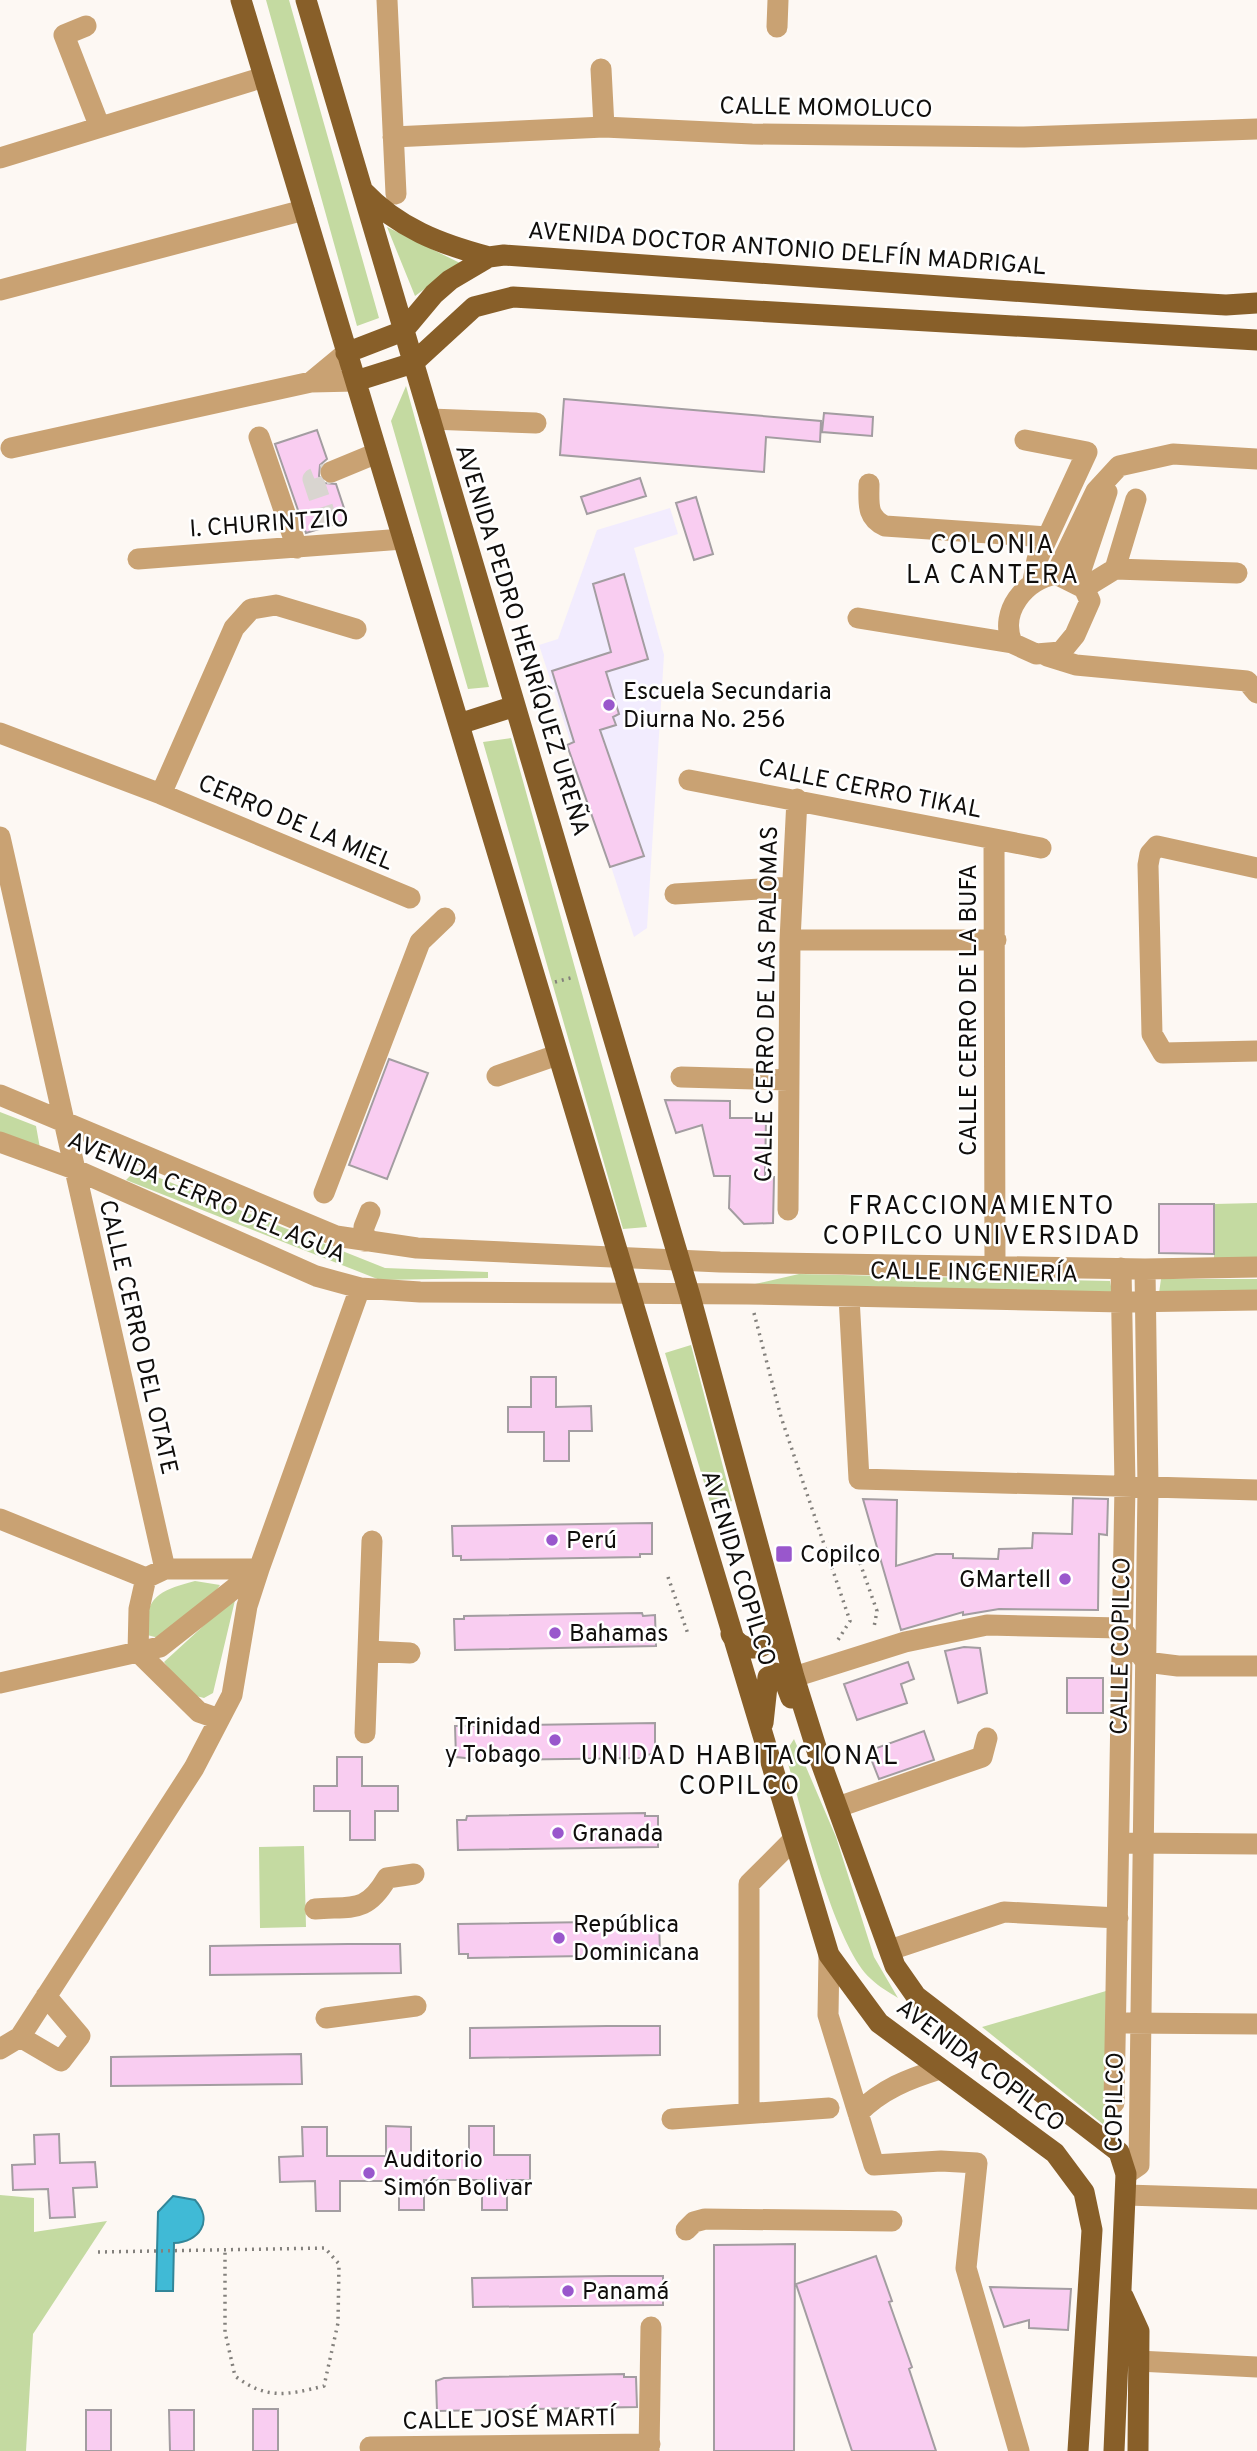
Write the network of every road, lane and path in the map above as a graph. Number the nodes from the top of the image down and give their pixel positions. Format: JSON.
{"nodes":[{"id":1,"x":241,"y":0,"type":"edge"},
{"id":2,"x":306,"y":0,"type":"edge"},
{"id":3,"x":387,"y":0,"type":"edge"},
{"id":4,"x":778,"y":0,"type":"edge"},
{"id":5,"x":86,"y":26,"type":"dead end"},
{"id":6,"x":777,"y":27,"type":"dead end"},
{"id":7,"x":601,"y":69,"type":"dead end"},
{"id":8,"x":264,"y":77,"type":"junction"},
{"id":9,"x":100,"y":125,"type":"junction"},
{"id":10,"x":604,"y":127,"type":"junction"},
{"id":11,"x":1257,"y":129,"type":"edge"},
{"id":12,"x":393,"y":137,"type":"junction"},
{"id":13,"x":0,"y":158,"type":"edge"},
{"id":14,"x":362,"y":189,"type":"junction"},
{"id":15,"x":396,"y":194,"type":"dead end"},
{"id":16,"x":304,"y":210,"type":"junction"},
{"id":17,"x":489,"y":257,"type":"junction"},
{"id":18,"x":0,"y":290,"type":"edge"},
{"id":19,"x":1257,"y":303,"type":"edge"},
{"id":20,"x":403,"y":331,"type":"junction"},
{"id":21,"x":1257,"y":340,"type":"edge"},
{"id":22,"x":346,"y":353,"type":"junction"},
{"id":23,"x":413,"y":363,"type":"junction"},
{"id":24,"x":356,"y":381,"type":"junction"},
{"id":25,"x":311,"y":382,"type":"junction"},
{"id":26,"x":430,"y":419,"type":"junction"},
{"id":27,"x":536,"y":423,"type":"dead end"},
{"id":28,"x":259,"y":436,"type":"dead end"},
{"id":29,"x":1024,"y":440,"type":"dead end"},
{"id":30,"x":11,"y":448,"type":"dead end"},
{"id":31,"x":377,"y":453,"type":"junction"},
{"id":32,"x":1257,"y":459,"type":"edge"},
{"id":33,"x":331,"y":472,"type":"tunnel mouth"},
{"id":34,"x":1107,"y":481,"type":"junction"},
{"id":35,"x":869,"y":484,"type":"dead end"},
{"id":36,"x":1136,"y":499,"type":"dead end"},
{"id":37,"x":1047,"y":537,"type":"junction"},
{"id":38,"x":403,"y":539,"type":"junction"},
{"id":39,"x":298,"y":548,"type":"junction"},
{"id":40,"x":138,"y":559,"type":"dead end"},
{"id":41,"x":1043,"y":573,"type":"junction"},
{"id":42,"x":1237,"y":573,"type":"dead end"},
{"id":43,"x":1094,"y":584,"type":"junction"},
{"id":44,"x":858,"y":618,"type":"dead end"},
{"id":45,"x":1008,"y":619,"type":"junction"},
{"id":46,"x":356,"y":629,"type":"dead end"},
{"id":47,"x":984,"y":638,"type":"junction"},
{"id":48,"x":1012,"y":643,"type":"junction"},
{"id":49,"x":1069,"y":643,"type":"junction"},
{"id":50,"x":1047,"y":656,"type":"junction"},
{"id":51,"x":1076,"y":665,"type":"junction"},
{"id":52,"x":1257,"y":692,"type":"edge"},
{"id":53,"x":515,"y":706,"type":"junction"},
{"id":54,"x":459,"y":724,"type":"junction"},
{"id":55,"x":0,"y":733,"type":"edge"},
{"id":56,"x":689,"y":780,"type":"dead end"},
{"id":57,"x":161,"y":794,"type":"junction"},
{"id":58,"x":797,"y":799,"type":"junction"},
{"id":59,"x":0,"y":837,"type":"edge"},
{"id":60,"x":994,"y":839,"type":"junction"},
{"id":61,"x":1041,"y":848,"type":"dead end"},
{"id":62,"x":1257,"y":868,"type":"edge"},
{"id":63,"x":792,"y":887,"type":"junction"},
{"id":64,"x":675,"y":894,"type":"dead end"},
{"id":65,"x":410,"y":898,"type":"dead end"},
{"id":66,"x":445,"y":918,"type":"dead end"},
{"id":67,"x":790,"y":940,"type":"junction"},
{"id":68,"x":996,"y":940,"type":"junction"},
{"id":69,"x":593,"y":971,"type":"junction"},
{"id":70,"x":537,"y":987,"type":"junction"},
{"id":71,"x":1257,"y":1051,"type":"edge"},
{"id":72,"x":557,"y":1055,"type":"junction"},
{"id":73,"x":497,"y":1076,"type":"dead end"},
{"id":74,"x":681,"y":1077,"type":"dead end"},
{"id":75,"x":788,"y":1080,"type":"junction"},
{"id":76,"x":0,"y":1095,"type":"edge"},
{"id":77,"x":63,"y":1119,"type":"junction"},
{"id":78,"x":0,"y":1142,"type":"edge"},
{"id":79,"x":74,"y":1169,"type":"junction"},
{"id":80,"x":324,"y":1193,"type":"dead end"},
{"id":81,"x":788,"y":1210,"type":"dead end"},
{"id":82,"x":370,"y":1212,"type":"dead end"},
{"id":83,"x":364,"y":1241,"type":"junction"},
{"id":84,"x":618,"y":1257,"type":"junction"},
{"id":85,"x":678,"y":1261,"type":"junction"},
{"id":86,"x":751,"y":1261,"type":"junction"},
{"id":87,"x":995,"y":1266,"type":"junction"},
{"id":88,"x":1257,"y":1267,"type":"edge"},
{"id":89,"x":1121,"y":1268,"type":"junction"},
{"id":90,"x":1145,"y":1269,"type":"junction"},
{"id":91,"x":360,"y":1288,"type":"junction"},
{"id":92,"x":628,"y":1293,"type":"junction"},
{"id":93,"x":690,"y":1296,"type":"junction"},
{"id":94,"x":849,"y":1297,"type":"junction"},
{"id":95,"x":1257,"y":1300,"type":"edge"},
{"id":96,"x":1145,"y":1301,"type":"junction"},
{"id":97,"x":1122,"y":1302,"type":"junction"},
{"id":98,"x":751,"y":1303,"type":"junction"},
{"id":99,"x":1125,"y":1485,"type":"junction"},
{"id":100,"x":1148,"y":1487,"type":"junction"},
{"id":101,"x":1257,"y":1490,"type":"edge"},
{"id":102,"x":0,"y":1520,"type":"edge"},
{"id":103,"x":372,"y":1541,"type":"dead end"},
{"id":104,"x":860,"y":1563,"type":"dead end"},
{"id":105,"x":259,"y":1569,"type":"junction"},
{"id":106,"x":156,"y":1574,"type":"junction"},
{"id":107,"x":668,"y":1577,"type":"dead end"},
{"id":108,"x":776,"y":1613,"type":"junction"},
{"id":109,"x":874,"y":1627,"type":"dead end"},
{"id":110,"x":1121,"y":1628,"type":"junction"},
{"id":111,"x":688,"y":1634,"type":"dead end"},
{"id":112,"x":731,"y":1634,"type":"junction"},
{"id":113,"x":368,"y":1651,"type":"junction"},
{"id":114,"x":138,"y":1652,"type":"junction"},
{"id":115,"x":410,"y":1653,"type":"dead end"},
{"id":116,"x":1146,"y":1662,"type":"junction"},
{"id":117,"x":1257,"y":1666,"type":"edge"},
{"id":118,"x":820,"y":1669,"type":"junction"},
{"id":119,"x":794,"y":1677,"type":"junction"},
{"id":120,"x":0,"y":1683,"type":"edge"},
{"id":121,"x":219,"y":1719,"type":"junction"},
{"id":122,"x":761,"y":1731,"type":"junction"},
{"id":123,"x":365,"y":1733,"type":"dead end"},
{"id":124,"x":987,"y":1738,"type":"dead end"},
{"id":125,"x":820,"y":1760,"type":"junction"},
{"id":126,"x":838,"y":1807,"type":"junction"},
{"id":127,"x":793,"y":1840,"type":"junction"},
{"id":128,"x":1120,"y":1842,"type":"junction"},
{"id":129,"x":1143,"y":1844,"type":"junction"},
{"id":130,"x":1257,"y":1844,"type":"edge"},
{"id":131,"x":414,"y":1874,"type":"dead end"},
{"id":132,"x":315,"y":1909,"type":"dead end"},
{"id":133,"x":1118,"y":1917,"type":"junction"},
{"id":134,"x":890,"y":1950,"type":"junction"},
{"id":135,"x":829,"y":1955,"type":"junction"},
{"id":136,"x":46,"y":1996,"type":"junction"},
{"id":137,"x":416,"y":2006,"type":"dead end"},
{"id":138,"x":327,"y":2018,"type":"dead end"},
{"id":139,"x":1118,"y":2022,"type":"junction"},
{"id":140,"x":1141,"y":2024,"type":"junction"},
{"id":141,"x":1257,"y":2024,"type":"edge"},
{"id":142,"x":20,"y":2037,"type":"junction"},
{"id":143,"x":0,"y":2049,"type":"edge"},
{"id":144,"x":940,"y":2069,"type":"junction"},
{"id":145,"x":1114,"y":2103,"type":"dead end"},
{"id":146,"x":829,"y":2108,"type":"dead end"},
{"id":147,"x":749,"y":2113,"type":"junction"},
{"id":148,"x":858,"y":2113,"type":"junction"},
{"id":149,"x":672,"y":2119,"type":"dead end"},
{"id":150,"x":1126,"y":2184,"type":"junction"},
{"id":151,"x":1257,"y":2199,"type":"edge"},
{"id":152,"x":892,"y":2221,"type":"dead end"},
{"id":153,"x":686,"y":2230,"type":"dead end"},
{"id":154,"x":225,"y":2250,"type":"junction"},
{"id":155,"x":98,"y":2252,"type":"dead end"},
{"id":156,"x":1122,"y":2292,"type":"junction"},
{"id":157,"x":651,"y":2327,"type":"dead end"},
{"id":158,"x":1138,"y":2361,"type":"junction"},
{"id":159,"x":1257,"y":2367,"type":"edge"},
{"id":160,"x":370,"y":2447,"type":"dead end"},
{"id":161,"x":650,"y":2448,"type":"edge"},
{"id":162,"x":1019,"y":2451,"type":"edge"},
{"id":163,"x":1078,"y":2451,"type":"edge"},
{"id":164,"x":1114,"y":2451,"type":"edge"},
{"id":165,"x":1138,"y":2451,"type":"edge"}],
"edges":[{"from":1,"to":8,"type":"main road"},
{"from":2,"to":14,"type":"main road","name":"AVENIDA PEDRO HENRÍQUEZ UREÑA"},
{"from":3,"to":12,"type":"street"},
{"from":4,"to":6,"type":"street"},
{"from":5,"to":9,"type":"street"},
{"from":7,"to":10,"type":"street"},
{"from":8,"to":9,"type":"street"},
{"from":8,"to":16,"type":"main road"},
{"from":9,"to":13,"type":"street"},
{"from":10,"to":11,"type":"street","name":"CALLE MOMOLUCO"},
{"from":10,"to":12,"type":"street","name":"CALLE MOMOLUCO"},
{"from":12,"to":15,"type":"street"},
{"from":14,"to":17,"type":"main road"},
{"from":14,"to":20,"type":"main road","name":"AVENIDA PEDRO HENRÍQUEZ UREÑA"},
{"from":16,"to":18,"type":"street"},
{"from":16,"to":22,"type":"main road"},
{"from":17,"to":19,"type":"main road","name":"AVENIDA DOCTOR ANTONIO DELFÍN MADRIGAL"},
{"from":17,"to":20,"type":"main road"},
{"from":20,"to":22,"type":"main road"},
{"from":20,"to":23,"type":"main road","name":"AVENIDA PEDRO HENRÍQUEZ UREÑA"},
{"from":21,"to":23,"type":"main road"},
{"from":22,"to":24,"type":"main road"},
{"from":22,"to":25,"type":"street"},
{"from":23,"to":24,"type":"main road"},
{"from":23,"to":26,"type":"main road","name":"AVENIDA PEDRO HENRÍQUEZ UREÑA"},
{"from":24,"to":25,"type":"street"},
{"from":24,"to":31,"type":"main road"},
{"from":25,"to":30,"type":"street"},
{"from":26,"to":27,"type":"street"},
{"from":26,"to":53,"type":"main road","name":"AVENIDA PEDRO HENRÍQUEZ UREÑA"},
{"from":28,"to":39,"type":"street"},
{"from":29,"to":37,"type":"street"},
{"from":31,"to":33,"type":"street"},
{"from":31,"to":38,"type":"main road"},
{"from":32,"to":34,"type":"street"},
{"from":34,"to":41,"type":"street"},
{"from":34,"to":43,"type":"street"},
{"from":35,"to":37,"type":"street"},
{"from":36,"to":43,"type":"street"},
{"from":37,"to":41,"type":"street"},
{"from":38,"to":39,"type":"street","name":"I. CHURINTZIO"},
{"from":38,"to":54,"type":"main road"},
{"from":39,"to":40,"type":"street","name":"I. CHURINTZIO"},
{"from":41,"to":43,"type":"street"},
{"from":41,"to":45,"type":"street"},
{"from":42,"to":43,"type":"street"},
{"from":43,"to":49,"type":"street"},
{"from":44,"to":47,"type":"street"},
{"from":45,"to":47,"type":"street"},
{"from":45,"to":48,"type":"street"},
{"from":46,"to":57,"type":"street","name":"CERRO DE LA MIEL"},
{"from":47,"to":48,"type":"street"},
{"from":48,"to":50,"type":"street"},
{"from":49,"to":50,"type":"street"},
{"from":49,"to":51,"type":"street"},
{"from":50,"to":51,"type":"street"},
{"from":51,"to":52,"type":"street"},
{"from":53,"to":54,"type":"main road"},
{"from":53,"to":69,"type":"main road","name":"AVENIDA PEDRO HENRÍQUEZ UREÑA"},
{"from":54,"to":70,"type":"main road"},
{"from":55,"to":57,"type":"street","name":"CERRO DE LA MIEL"},
{"from":56,"to":58,"type":"street","name":"CALLE CERRO TIKAL"},
{"from":57,"to":65,"type":"street","name":"CERRO DE LA MIEL"},
{"from":58,"to":60,"type":"street","name":"CALLE CERRO TIKAL"},
{"from":58,"to":63,"type":"street","name":"CALLE CERRO DE LAS PALOMAS"},
{"from":59,"to":77,"type":"street","name":"CALLE CERRO DEL OTATE"},
{"from":60,"to":61,"type":"street","name":"CALLE CERRO TIKAL"},
{"from":60,"to":68,"type":"street","name":"CALLE CERRO DE LA BUFA"},
{"from":62,"to":71,"type":"street"},
{"from":63,"to":64,"type":"street"},
{"from":63,"to":67,"type":"street","name":"CALLE CERRO DE LAS PALOMAS"},
{"from":66,"to":80,"type":"street"},
{"from":67,"to":68,"type":"street"},
{"from":67,"to":75,"type":"street","name":"CALLE CERRO DE LAS PALOMAS"},
{"from":68,"to":87,"type":"street","name":"CALLE CERRO DE LA BUFA"},
{"from":69,"to":70,"type":"path"},
{"from":69,"to":85,"type":"main road","name":"AVENIDA PEDRO HENRÍQUEZ UREÑA"},
{"from":70,"to":72,"type":"main road"},
{"from":72,"to":73,"type":"street"},
{"from":72,"to":84,"type":"main road"},
{"from":74,"to":75,"type":"street"},
{"from":75,"to":81,"type":"street","name":"CALLE CERRO DE LAS PALOMAS"},
{"from":76,"to":77,"type":"street","name":"AVENIDA CERRO DEL AGUA"},
{"from":77,"to":79,"type":"street","name":"CALLE CERRO DEL OTATE"},
{"from":77,"to":83,"type":"street","name":"AVENIDA CERRO DEL AGUA"},
{"from":78,"to":79,"type":"street","name":"AVENIDA CERRO DEL AGUA"},
{"from":79,"to":91,"type":"street","name":"AVENIDA CERRO DEL AGUA"},
{"from":79,"to":106,"type":"street","name":"CALLE CERRO DEL OTATE"},
{"from":82,"to":83,"type":"street"},
{"from":83,"to":84,"type":"street","name":"AVENIDA CERRO DEL AGUA"},
{"from":84,"to":85,"type":"street","name":"AVENIDA CERRO DEL AGUA"},
{"from":84,"to":92,"type":"main road"},
{"from":85,"to":86,"type":"street","name":"CALLE INGENIERÍA"},
{"from":85,"to":93,"type":"main road","name":"AVENIDA PEDRO HENRÍQUEZ UREÑA"},
{"from":86,"to":87,"type":"street","name":"CALLE INGENIERÍA"},
{"from":86,"to":98,"type":"street"},
{"from":87,"to":89,"type":"street","name":"CALLE INGENIERÍA"},
{"from":88,"to":90,"type":"street","name":"CALLE INGENIERÍA"},
{"from":89,"to":90,"type":"street","name":"CALLE INGENIERÍA"},
{"from":89,"to":97,"type":"street","name":"CALLE COPILCO"},
{"from":90,"to":96,"type":"street","name":"CALLE COPILCO"},
{"from":91,"to":92,"type":"street","name":"AVENIDA CERRO DEL AGUA"},
{"from":91,"to":105,"type":"street"},
{"from":92,"to":93,"type":"street","name":"AVENIDA CERRO DEL AGUA"},
{"from":92,"to":112,"type":"main road","name":"AVENIDA COPILCO"},
{"from":93,"to":98,"type":"street","name":"CALLE INGENIERÍA"},
{"from":93,"to":108,"type":"main road","name":"AVENIDA COPILCO"},
{"from":94,"to":97,"type":"street","name":"CALLE INGENIERÍA"},
{"from":94,"to":98,"type":"street","name":"CALLE INGENIERÍA"},
{"from":94,"to":99,"type":"street"},
{"from":95,"to":96,"type":"street","name":"CALLE INGENIERÍA"},
{"from":96,"to":97,"type":"street","name":"CALLE INGENIERÍA"},
{"from":96,"to":100,"type":"street","name":"CALLE COPILCO"},
{"from":97,"to":99,"type":"street","name":"CALLE COPILCO"},
{"from":98,"to":118,"type":"path"},
{"from":99,"to":100,"type":"street"},
{"from":99,"to":110,"type":"street","name":"CALLE COPILCO"},
{"from":100,"to":101,"type":"street"},
{"from":100,"to":116,"type":"street","name":"CALLE COPILCO"},
{"from":102,"to":106,"type":"street"},
{"from":103,"to":113,"type":"street"},
{"from":104,"to":109,"type":"path"},
{"from":105,"to":106,"type":"street"},
{"from":105,"to":114,"type":"street"},
{"from":105,"to":121,"type":"street"},
{"from":106,"to":114,"type":"street","name":"CALLE CERRO DEL OTATE"},
{"from":107,"to":111,"type":"path"},
{"from":108,"to":112,"type":"main road"},
{"from":108,"to":119,"type":"main road","name":"AVENIDA COPILCO"},
{"from":110,"to":116,"type":"street"},
{"from":110,"to":118,"type":"street"},
{"from":110,"to":128,"type":"street","name":"CALLE COPILCO"},
{"from":112,"to":122,"type":"main road","name":"AVENIDA COPILCO"},
{"from":113,"to":115,"type":"street"},
{"from":113,"to":123,"type":"street"},
{"from":114,"to":120,"type":"street"},
{"from":114,"to":121,"type":"street"},
{"from":116,"to":117,"type":"street"},
{"from":116,"to":129,"type":"street","name":"CALLE COPILCO"},
{"from":118,"to":119,"type":"street"},
{"from":119,"to":125,"type":"main road","name":"AVENIDA COPILCO"},
{"from":121,"to":136,"type":"street"},
{"from":122,"to":125,"type":"main road"},
{"from":122,"to":127,"type":"main road","name":"AVENIDA COPILCO"},
{"from":124,"to":126,"type":"street"},
{"from":125,"to":126,"type":"main road","name":"AVENIDA COPILCO"},
{"from":126,"to":134,"type":"main road","name":"AVENIDA COPILCO"},
{"from":127,"to":135,"type":"main road","name":"AVENIDA COPILCO"},
{"from":127,"to":147,"type":"street"},
{"from":128,"to":129,"type":"street"},
{"from":128,"to":133,"type":"street","name":"CALLE COPILCO"},
{"from":129,"to":130,"type":"street"},
{"from":129,"to":140,"type":"street","name":"CALLE COPILCO"},
{"from":131,"to":132,"type":"street"},
{"from":133,"to":134,"type":"street"},
{"from":133,"to":139,"type":"street","name":"CALLE COPILCO"},
{"from":134,"to":150,"type":"main road","name":"AVENIDA COPILCO"},
{"from":135,"to":144,"type":"main road","name":"AVENIDA COPILCO"},
{"from":135,"to":148,"type":"street"},
{"from":136,"to":142,"type":"street"},
{"from":136,"to":142,"type":"street"},
{"from":137,"to":138,"type":"street"},
{"from":139,"to":140,"type":"street"},
{"from":139,"to":145,"type":"street","name":"COPILCO"},
{"from":140,"to":141,"type":"street"},
{"from":140,"to":150,"type":"street","name":"COPILCO"},
{"from":142,"to":143,"type":"street"},
{"from":144,"to":148,"type":"street"},
{"from":144,"to":163,"type":"main road","name":"AVENIDA COPILCO"},
{"from":146,"to":147,"type":"street"},
{"from":147,"to":149,"type":"street"},
{"from":148,"to":162,"type":"street"},
{"from":150,"to":151,"type":"street"},
{"from":150,"to":156,"type":"main road"},
{"from":152,"to":153,"type":"street"},
{"from":154,"to":154,"type":"path"},
{"from":154,"to":155,"type":"path"},
{"from":156,"to":158,"type":"main road"},
{"from":156,"to":164,"type":"main road"},
{"from":157,"to":161,"type":"street"},
{"from":158,"to":159,"type":"street"},
{"from":158,"to":165,"type":"main road"},
{"from":160,"to":161,"type":"street","name":"CALLE JOSÉ MARTÍ"}]}
